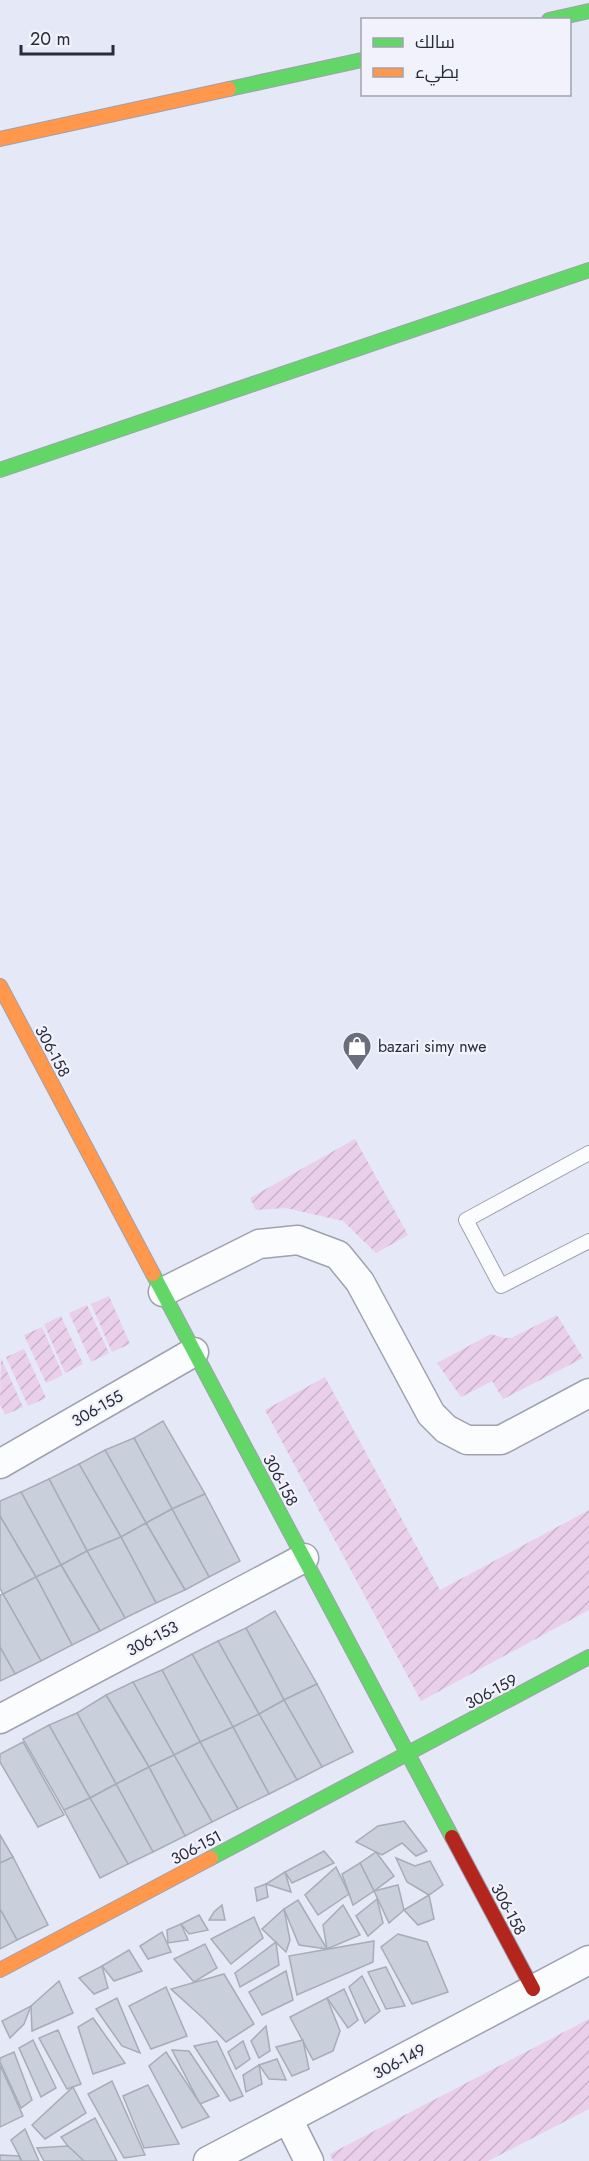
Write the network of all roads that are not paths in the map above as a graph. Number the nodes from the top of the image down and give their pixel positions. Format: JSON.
{"nodes":[{"id":1,"x":589,"y":11,"type":"edge"},
{"id":2,"x":558,"y":18,"type":"edge"},
{"id":3,"x":361,"y":60,"type":"edge"},
{"id":4,"x":0,"y":139,"type":"edge"},
{"id":5,"x":589,"y":270,"type":"edge"},
{"id":6,"x":0,"y":470,"type":"edge"},
{"id":7,"x":0,"y":986,"type":"edge"},
{"id":8,"x":589,"y":1154,"type":"edge"},
{"id":9,"x":589,"y":1241,"type":"edge"},
{"id":10,"x":163,"y":1292,"type":"junction"},
{"id":11,"x":195,"y":1352,"type":"junction"},
{"id":12,"x":589,"y":1393,"type":"edge"},
{"id":13,"x":0,"y":1464,"type":"edge"},
{"id":14,"x":304,"y":1558,"type":"junction"},
{"id":15,"x":589,"y":1657,"type":"edge"},
{"id":16,"x":0,"y":1719,"type":"edge"},
{"id":17,"x":408,"y":1753,"type":"junction"},
{"id":18,"x":589,"y":1960,"type":"edge"},
{"id":19,"x":0,"y":1970,"type":"edge"},
{"id":20,"x":533,"y":1989,"type":"junction"},
{"id":21,"x":288,"y":2119,"type":"junction"},
{"id":22,"x":208,"y":2161,"type":"edge"},
{"id":23,"x":309,"y":2161,"type":"edge"}],
"edges":[{"from":1,"to":2,"type":"street"},
{"from":3,"to":4,"type":"street"},
{"from":5,"to":6,"type":"street"},
{"from":7,"to":10,"type":"street","name":"306-158"},
{"from":8,"to":9,"type":"lane"},
{"from":10,"to":11,"type":"street","name":"306-158"},
{"from":10,"to":12,"type":"street"},
{"from":11,"to":13,"type":"street","name":"306-155"},
{"from":11,"to":14,"type":"street","name":"306-158"},
{"from":14,"to":16,"type":"street","name":"306-153"},
{"from":14,"to":17,"type":"street","name":"306-158"},
{"from":15,"to":17,"type":"street","name":"306-159"},
{"from":17,"to":19,"type":"street","name":"306-151"},
{"from":17,"to":20,"type":"street","name":"306-158"},
{"from":18,"to":20,"type":"street","name":"306-149"},
{"from":20,"to":21,"type":"street","name":"306-149"},
{"from":21,"to":22,"type":"street","name":"306-149"},
{"from":21,"to":23,"type":"street"}]}
